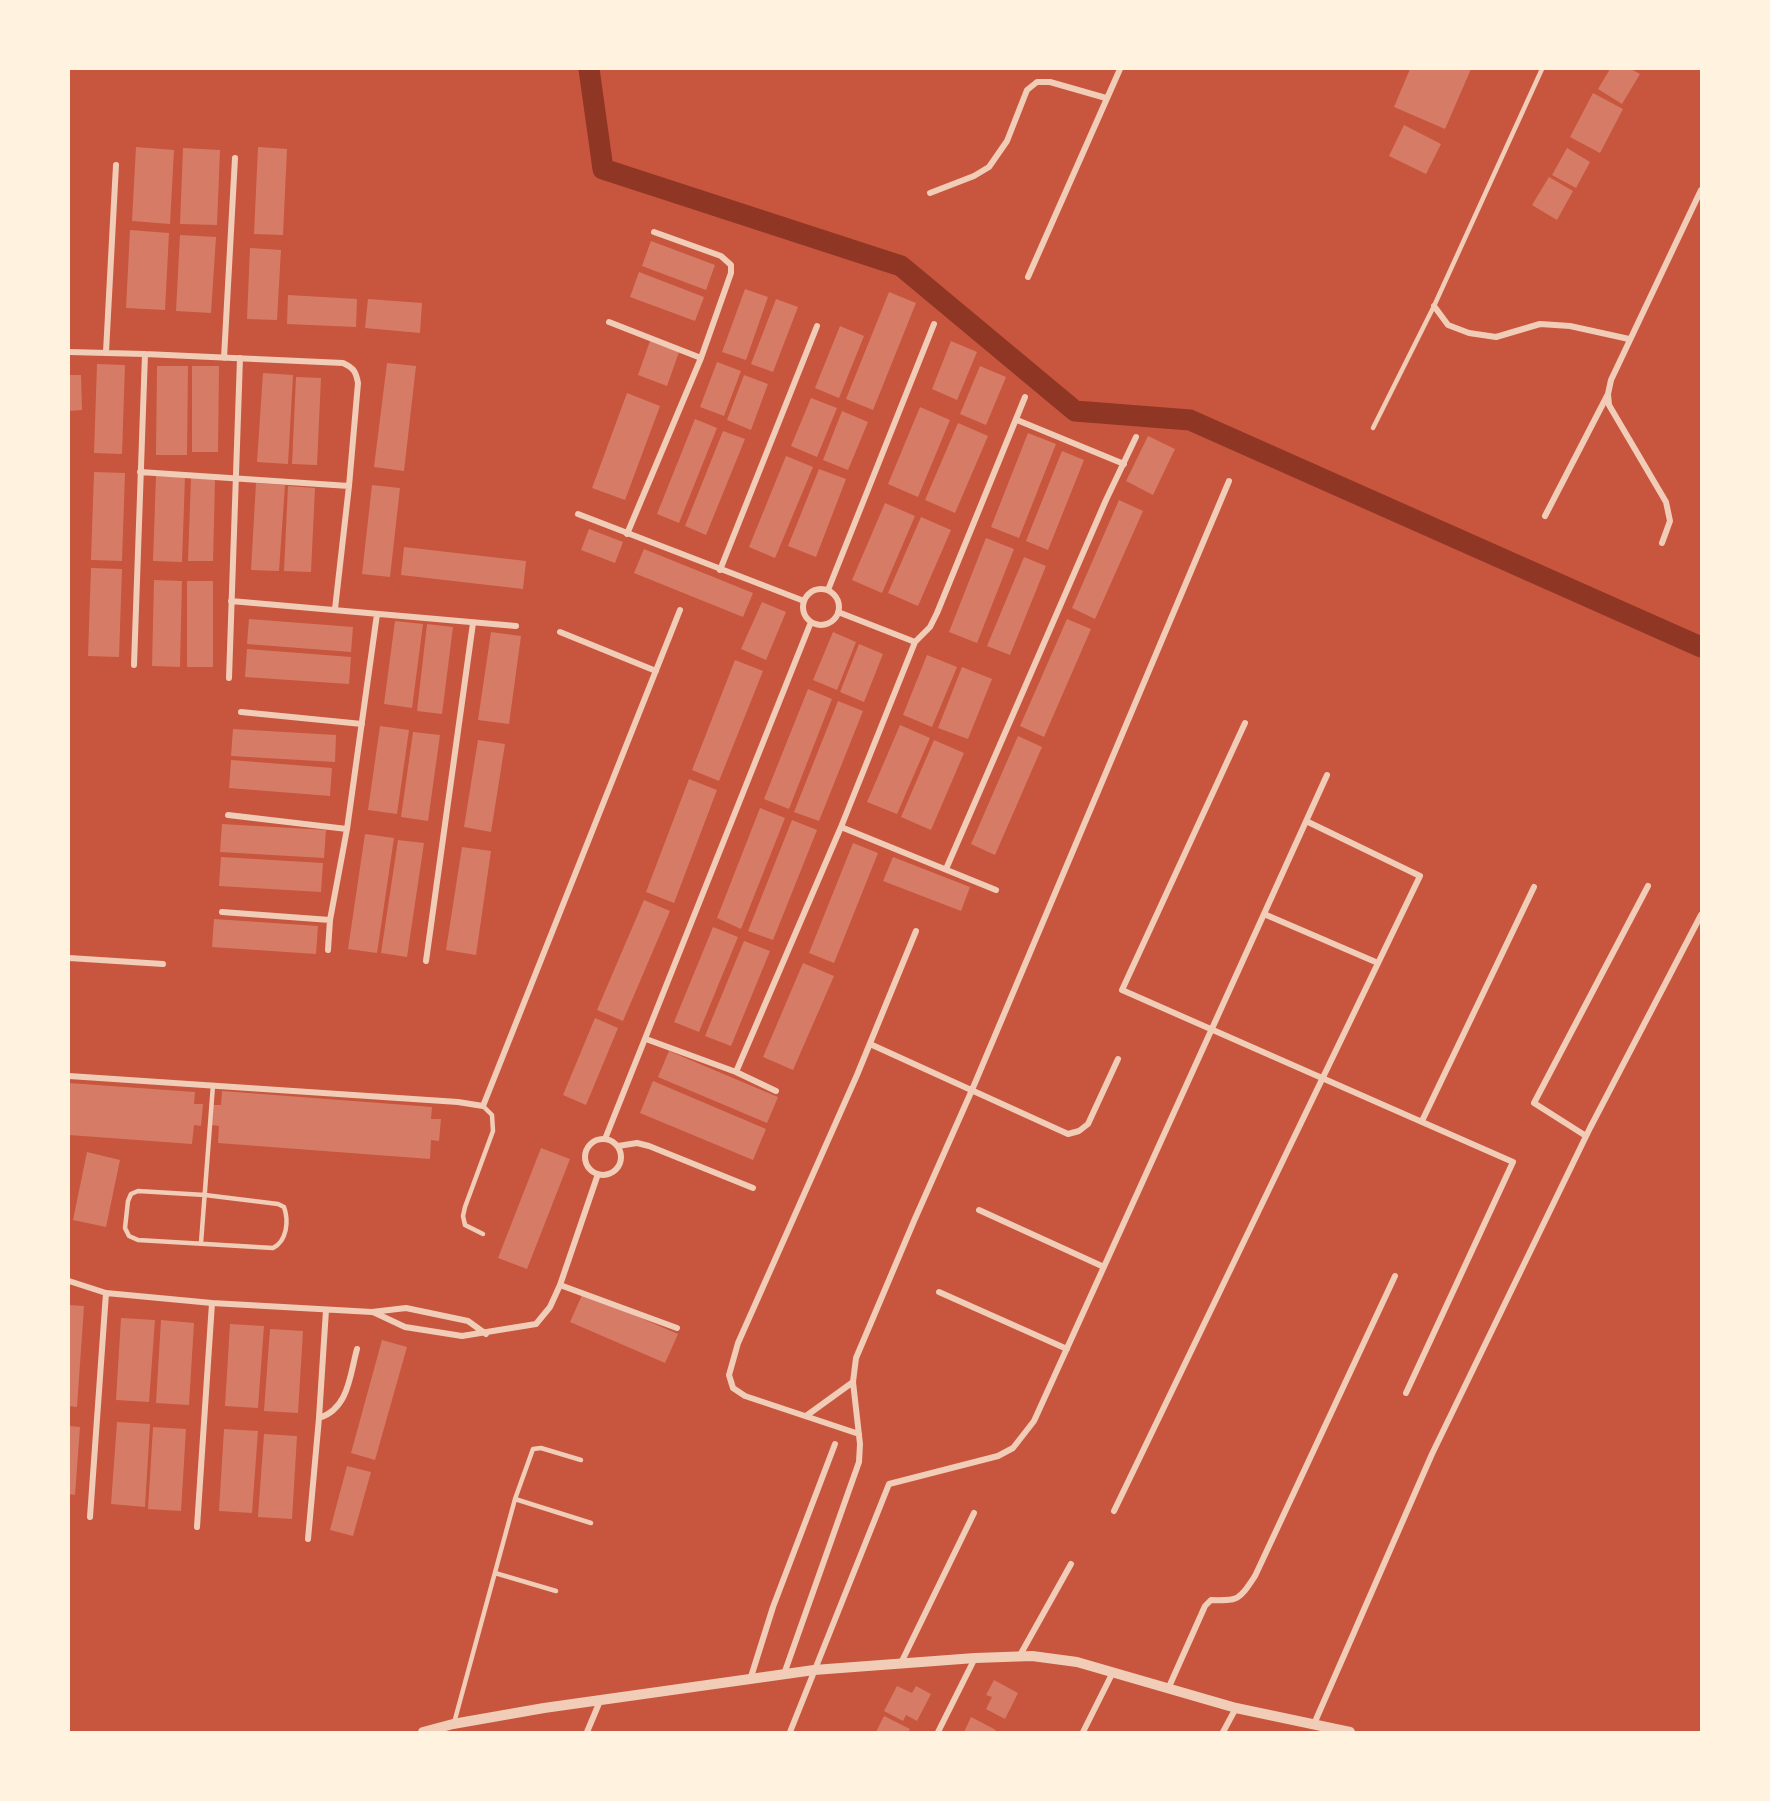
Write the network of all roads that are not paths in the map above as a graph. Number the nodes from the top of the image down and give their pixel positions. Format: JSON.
{"nodes":[{"id":1,"x":1120,"y":69,"type":"edge"},
{"id":2,"x":1542,"y":69,"type":"edge"},
{"id":3,"x":1106,"y":98,"type":"junction"},
{"id":4,"x":235,"y":158,"type":"dead end"},
{"id":5,"x":116,"y":165,"type":"dead end"},
{"id":6,"x":1701,"y":189,"type":"edge"},
{"id":7,"x":930,"y":193,"type":"dead end"},
{"id":8,"x":654,"y":232,"type":"dead end"},
{"id":9,"x":1028,"y":277,"type":"dead end"},
{"id":10,"x":1434,"y":306,"type":"junction"},
{"id":11,"x":609,"y":322,"type":"dead end"},
{"id":12,"x":934,"y":324,"type":"dead end"},
{"id":13,"x":817,"y":326,"type":"dead end"},
{"id":14,"x":1629,"y":339,"type":"junction"},
{"id":15,"x":69,"y":352,"type":"edge"},
{"id":16,"x":106,"y":352,"type":"junction"},
{"id":17,"x":145,"y":354,"type":"junction"},
{"id":18,"x":224,"y":358,"type":"junction"},
{"id":19,"x":240,"y":358,"type":"junction"},
{"id":20,"x":700,"y":358,"type":"junction"},
{"id":21,"x":1608,"y":394,"type":"junction"},
{"id":22,"x":1025,"y":397,"type":"dead end"},
{"id":23,"x":1017,"y":420,"type":"junction"},
{"id":24,"x":1373,"y":428,"type":"dead end"},
{"id":25,"x":1136,"y":437,"type":"dead end"},
{"id":26,"x":1124,"y":464,"type":"junction"},
{"id":27,"x":140,"y":472,"type":"junction"},
{"id":28,"x":236,"y":477,"type":"junction"},
{"id":29,"x":1229,"y":481,"type":"dead end"},
{"id":30,"x":350,"y":486,"type":"junction"},
{"id":31,"x":578,"y":514,"type":"dead end"},
{"id":32,"x":1545,"y":516,"type":"dead end"},
{"id":33,"x":627,"y":534,"type":"junction"},
{"id":34,"x":1662,"y":543,"type":"dead end"},
{"id":35,"x":720,"y":570,"type":"junction"},
{"id":36,"x":828,"y":590,"type":"junction"},
{"id":37,"x":231,"y":601,"type":"junction"},
{"id":38,"x":804,"y":601,"type":"junction"},
{"id":39,"x":335,"y":609,"type":"junction"},
{"id":40,"x":680,"y":610,"type":"dead end"},
{"id":41,"x":838,"y":612,"type":"junction"},
{"id":42,"x":377,"y":614,"type":"junction"},
{"id":43,"x":473,"y":622,"type":"junction"},
{"id":44,"x":811,"y":622,"type":"junction"},
{"id":45,"x":516,"y":626,"type":"dead end"},
{"id":46,"x":560,"y":632,"type":"dead end"},
{"id":47,"x":915,"y":642,"type":"junction"},
{"id":48,"x":134,"y":665,"type":"dead end"},
{"id":49,"x":656,"y":671,"type":"junction"},
{"id":50,"x":230,"y":678,"type":"dead end"},
{"id":51,"x":241,"y":712,"type":"dead end"},
{"id":52,"x":1245,"y":723,"type":"dead end"},
{"id":53,"x":362,"y":724,"type":"junction"},
{"id":54,"x":1327,"y":775,"type":"dead end"},
{"id":55,"x":228,"y":815,"type":"dead end"},
{"id":56,"x":1306,"y":821,"type":"junction"},
{"id":57,"x":841,"y":827,"type":"junction"},
{"id":58,"x":347,"y":829,"type":"junction"},
{"id":59,"x":946,"y":869,"type":"junction"},
{"id":60,"x":1648,"y":886,"type":"dead end"},
{"id":61,"x":1534,"y":887,"type":"dead end"},
{"id":62,"x":996,"y":890,"type":"dead end"},
{"id":63,"x":222,"y":912,"type":"dead end"},
{"id":64,"x":1264,"y":914,"type":"junction"},
{"id":65,"x":1701,"y":915,"type":"edge"},
{"id":66,"x":330,"y":920,"type":"junction"},
{"id":67,"x":916,"y":931,"type":"dead end"},
{"id":68,"x":328,"y":950,"type":"dead end"},
{"id":69,"x":69,"y":958,"type":"edge"},
{"id":70,"x":426,"y":961,"type":"dead end"},
{"id":71,"x":1378,"y":963,"type":"junction"},
{"id":72,"x":163,"y":964,"type":"dead end"},
{"id":73,"x":1212,"y":1028,"type":"junction"},
{"id":74,"x":646,"y":1039,"type":"junction"},
{"id":75,"x":870,"y":1044,"type":"junction"},
{"id":76,"x":1118,"y":1059,"type":"dead end"},
{"id":77,"x":736,"y":1072,"type":"junction"},
{"id":78,"x":69,"y":1076,"type":"edge"},
{"id":79,"x":1323,"y":1078,"type":"junction"},
{"id":80,"x":213,"y":1085,"type":"junction"},
{"id":81,"x":972,"y":1090,"type":"junction"},
{"id":82,"x":776,"y":1091,"type":"dead end"},
{"id":83,"x":483,"y":1106,"type":"junction"},
{"id":84,"x":1422,"y":1121,"type":"junction"},
{"id":85,"x":1587,"y":1136,"type":"junction"},
{"id":86,"x":605,"y":1139,"type":"junction"},
{"id":87,"x":618,"y":1146,"type":"junction"},
{"id":88,"x":598,"y":1174,"type":"junction"},
{"id":89,"x":753,"y":1188,"type":"dead end"},
{"id":90,"x":205,"y":1195,"type":"junction"},
{"id":91,"x":979,"y":1210,"type":"dead end"},
{"id":92,"x":483,"y":1234,"type":"dead end"},
{"id":93,"x":201,"y":1243,"type":"junction"},
{"id":94,"x":1104,"y":1267,"type":"junction"},
{"id":95,"x":1395,"y":1276,"type":"dead end"},
{"id":96,"x":69,"y":1281,"type":"edge"},
{"id":97,"x":560,"y":1285,"type":"junction"},
{"id":98,"x":939,"y":1292,"type":"dead end"},
{"id":99,"x":106,"y":1293,"type":"junction"},
{"id":100,"x":212,"y":1303,"type":"junction"},
{"id":101,"x":326,"y":1310,"type":"junction"},
{"id":102,"x":372,"y":1312,"type":"junction"},
{"id":103,"x":676,"y":1328,"type":"dead end"},
{"id":104,"x":486,"y":1334,"type":"junction"},
{"id":105,"x":357,"y":1349,"type":"dead end"},
{"id":106,"x":1067,"y":1349,"type":"junction"},
{"id":107,"x":853,"y":1382,"type":"junction"},
{"id":108,"x":1406,"y":1393,"type":"dead end"},
{"id":109,"x":806,"y":1416,"type":"junction"},
{"id":110,"x":319,"y":1418,"type":"junction"},
{"id":111,"x":859,"y":1434,"type":"junction"},
{"id":112,"x":835,"y":1444,"type":"dead end"},
{"id":113,"x":581,"y":1461,"type":"dead end"},
{"id":114,"x":515,"y":1499,"type":"junction"},
{"id":115,"x":1114,"y":1511,"type":"dead end"},
{"id":116,"x":974,"y":1513,"type":"dead end"},
{"id":117,"x":90,"y":1517,"type":"dead end"},
{"id":118,"x":591,"y":1523,"type":"dead end"},
{"id":119,"x":197,"y":1527,"type":"dead end"},
{"id":120,"x":308,"y":1539,"type":"dead end"},
{"id":121,"x":1071,"y":1564,"type":"dead end"},
{"id":122,"x":495,"y":1573,"type":"junction"},
{"id":123,"x":556,"y":1591,"type":"dead end"},
{"id":124,"x":1018,"y":1657,"type":"junction"},
{"id":125,"x":975,"y":1658,"type":"junction"},
{"id":126,"x":901,"y":1663,"type":"junction"},
{"id":127,"x":814,"y":1670,"type":"junction"},
{"id":128,"x":1113,"y":1672,"type":"junction"},
{"id":129,"x":783,"y":1675,"type":"junction"},
{"id":130,"x":750,"y":1680,"type":"junction"},
{"id":131,"x":1168,"y":1689,"type":"junction"},
{"id":132,"x":600,"y":1700,"type":"junction"},
{"id":133,"x":1236,"y":1708,"type":"junction"},
{"id":134,"x":453,"y":1724,"type":"junction"},
{"id":135,"x":1314,"y":1724,"type":"junction"},
{"id":136,"x":423,"y":1732,"type":"edge"},
{"id":137,"x":587,"y":1732,"type":"edge"},
{"id":138,"x":790,"y":1732,"type":"edge"},
{"id":139,"x":938,"y":1732,"type":"edge"},
{"id":140,"x":1083,"y":1732,"type":"edge"},
{"id":141,"x":1223,"y":1732,"type":"edge"},
{"id":142,"x":1350,"y":1732,"type":"edge"}],
"edges":[{"from":1,"to":3,"type":"street"},
{"from":2,"to":10,"type":"lane"},
{"from":3,"to":7,"type":"street"},
{"from":3,"to":9,"type":"street"},
{"from":4,"to":18,"type":"street"},
{"from":5,"to":16,"type":"street"},
{"from":6,"to":14,"type":"street"},
{"from":8,"to":20,"type":"street"},
{"from":10,"to":14,"type":"street"},
{"from":10,"to":24,"type":"lane"},
{"from":11,"to":20,"type":"street"},
{"from":12,"to":36,"type":"street"},
{"from":13,"to":35,"type":"street"},
{"from":14,"to":21,"type":"street"},
{"from":15,"to":16,"type":"street"},
{"from":16,"to":17,"type":"street"},
{"from":17,"to":18,"type":"street"},
{"from":17,"to":27,"type":"street"},
{"from":18,"to":19,"type":"street"},
{"from":19,"to":28,"type":"street"},
{"from":19,"to":30,"type":"street"},
{"from":20,"to":33,"type":"street"},
{"from":21,"to":32,"type":"street"},
{"from":21,"to":34,"type":"street"},
{"from":22,"to":23,"type":"street"},
{"from":23,"to":26,"type":"street"},
{"from":23,"to":47,"type":"street"},
{"from":25,"to":26,"type":"street"},
{"from":26,"to":59,"type":"street"},
{"from":27,"to":28,"type":"street"},
{"from":27,"to":48,"type":"street"},
{"from":28,"to":30,"type":"street"},
{"from":28,"to":37,"type":"street"},
{"from":29,"to":81,"type":"street"},
{"from":30,"to":39,"type":"street"},
{"from":31,"to":33,"type":"street"},
{"from":33,"to":35,"type":"street"},
{"from":35,"to":38,"type":"street"},
{"from":36,"to":38,"type":"street"},
{"from":36,"to":41,"type":"street"},
{"from":37,"to":39,"type":"street"},
{"from":37,"to":50,"type":"street"},
{"from":38,"to":44,"type":"street"},
{"from":39,"to":42,"type":"street"},
{"from":40,"to":49,"type":"street"},
{"from":41,"to":44,"type":"street"},
{"from":41,"to":47,"type":"street"},
{"from":42,"to":43,"type":"street"},
{"from":42,"to":53,"type":"street"},
{"from":43,"to":45,"type":"street"},
{"from":43,"to":70,"type":"street"},
{"from":44,"to":74,"type":"street"},
{"from":46,"to":49,"type":"street"},
{"from":47,"to":57,"type":"street"},
{"from":49,"to":83,"type":"street"},
{"from":51,"to":53,"type":"street"},
{"from":52,"to":73,"type":"street"},
{"from":53,"to":58,"type":"street"},
{"from":54,"to":56,"type":"street"},
{"from":55,"to":58,"type":"street"},
{"from":56,"to":64,"type":"street"},
{"from":56,"to":71,"type":"street"},
{"from":57,"to":59,"type":"street"},
{"from":57,"to":77,"type":"street"},
{"from":58,"to":66,"type":"street"},
{"from":59,"to":62,"type":"street"},
{"from":60,"to":85,"type":"street"},
{"from":61,"to":84,"type":"street"},
{"from":63,"to":66,"type":"street"},
{"from":64,"to":71,"type":"street"},
{"from":64,"to":73,"type":"street"},
{"from":65,"to":85,"type":"street"},
{"from":66,"to":68,"type":"street"},
{"from":67,"to":75,"type":"street"},
{"from":69,"to":72,"type":"street"},
{"from":71,"to":79,"type":"street"},
{"from":73,"to":79,"type":"street"},
{"from":73,"to":94,"type":"street"},
{"from":74,"to":77,"type":"street"},
{"from":74,"to":86,"type":"street"},
{"from":75,"to":81,"type":"street"},
{"from":75,"to":109,"type":"street"},
{"from":76,"to":81,"type":"street"},
{"from":77,"to":82,"type":"street"},
{"from":78,"to":80,"type":"street"},
{"from":79,"to":84,"type":"street"},
{"from":79,"to":115,"type":"street"},
{"from":80,"to":83,"type":"street"},
{"from":80,"to":90,"type":"lane"},
{"from":81,"to":107,"type":"street"},
{"from":83,"to":92,"type":"lane"},
{"from":84,"to":108,"type":"street"},
{"from":85,"to":135,"type":"street"},
{"from":86,"to":87,"type":"street"},
{"from":86,"to":88,"type":"street"},
{"from":87,"to":88,"type":"street"},
{"from":87,"to":89,"type":"street"},
{"from":88,"to":97,"type":"street"},
{"from":90,"to":93,"type":"lane"},
{"from":90,"to":93,"type":"lane"},
{"from":90,"to":93,"type":"lane"},
{"from":91,"to":94,"type":"street"},
{"from":94,"to":106,"type":"street"},
{"from":95,"to":131,"type":"street"},
{"from":96,"to":99,"type":"street"},
{"from":97,"to":103,"type":"street"},
{"from":97,"to":104,"type":"street"},
{"from":98,"to":106,"type":"street"},
{"from":99,"to":100,"type":"street"},
{"from":99,"to":117,"type":"street"},
{"from":100,"to":101,"type":"street"},
{"from":100,"to":119,"type":"street"},
{"from":101,"to":102,"type":"street"},
{"from":101,"to":110,"type":"street"},
{"from":102,"to":104,"type":"street"},
{"from":102,"to":104,"type":"street"},
{"from":105,"to":110,"type":"street"},
{"from":106,"to":127,"type":"street"},
{"from":107,"to":109,"type":"street"},
{"from":107,"to":111,"type":"street"},
{"from":109,"to":111,"type":"street"},
{"from":110,"to":120,"type":"street"},
{"from":111,"to":129,"type":"street"},
{"from":112,"to":130,"type":"street"},
{"from":113,"to":114,"type":"lane"},
{"from":114,"to":118,"type":"lane"},
{"from":114,"to":122,"type":"lane"},
{"from":116,"to":126,"type":"street"},
{"from":121,"to":124,"type":"street"},
{"from":122,"to":123,"type":"lane"},
{"from":122,"to":134,"type":"lane"},
{"from":124,"to":125,"type":"street"},
{"from":124,"to":128,"type":"street"},
{"from":125,"to":126,"type":"street"},
{"from":125,"to":139,"type":"street"},
{"from":126,"to":127,"type":"street"},
{"from":127,"to":129,"type":"street"},
{"from":127,"to":138,"type":"street"},
{"from":128,"to":131,"type":"street"},
{"from":128,"to":140,"type":"street"},
{"from":129,"to":130,"type":"street"},
{"from":130,"to":132,"type":"street"},
{"from":131,"to":133,"type":"street"},
{"from":132,"to":134,"type":"street"},
{"from":132,"to":137,"type":"street"},
{"from":133,"to":135,"type":"street"},
{"from":133,"to":141,"type":"street"},
{"from":134,"to":136,"type":"street"},
{"from":135,"to":142,"type":"street"}]}
